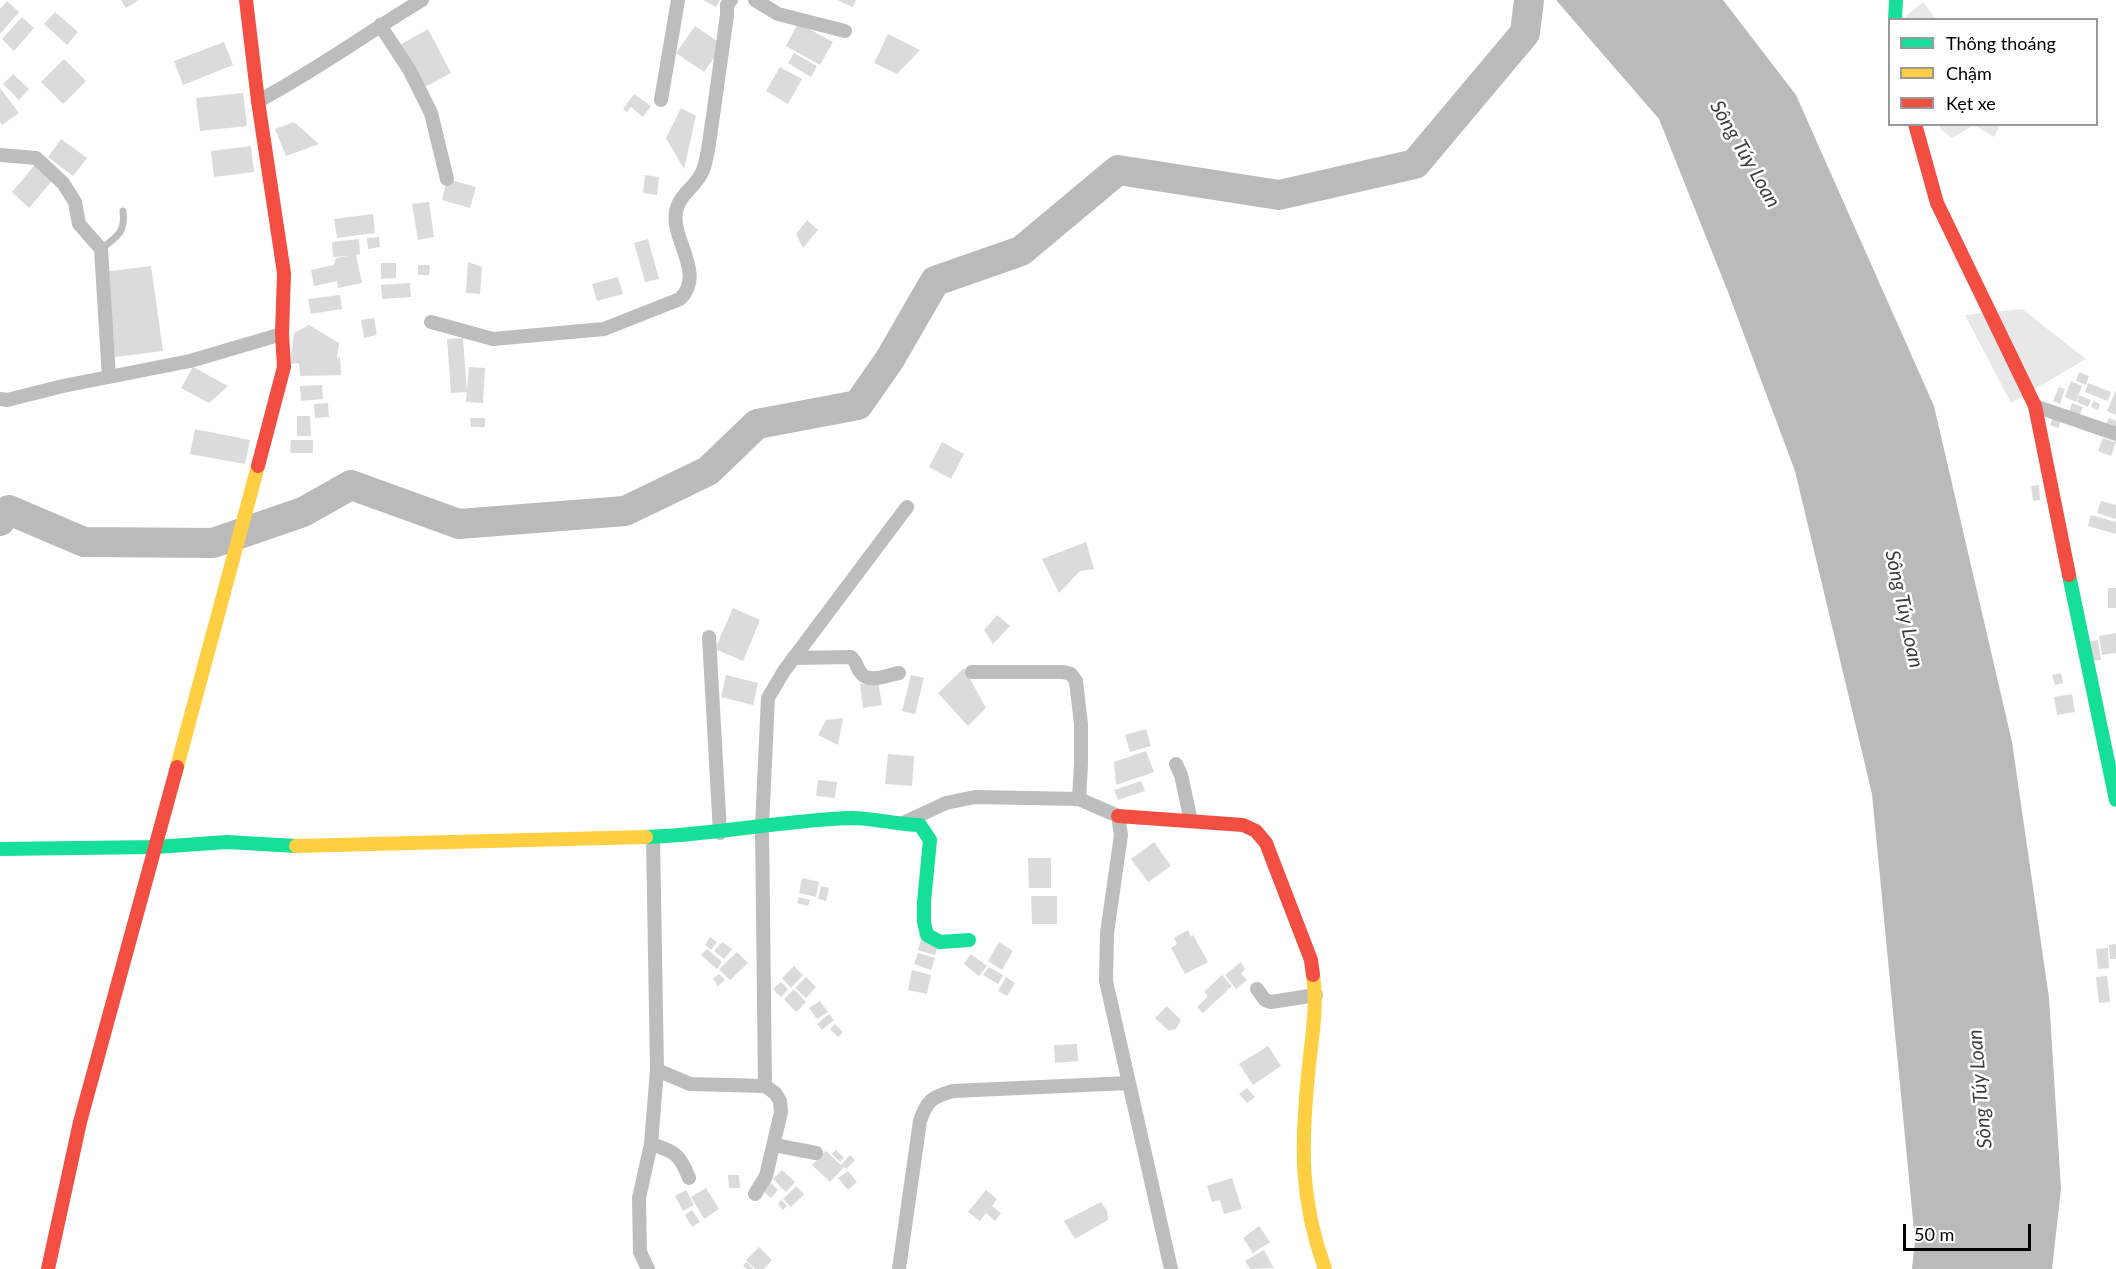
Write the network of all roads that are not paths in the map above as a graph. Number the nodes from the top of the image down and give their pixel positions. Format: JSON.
{"nodes":[{"id":1,"x":246,"y":0,"type":"edge"},
{"id":2,"x":422,"y":0,"type":"edge"},
{"id":3,"x":678,"y":0,"type":"edge"},
{"id":4,"x":731,"y":0,"type":"edge"},
{"id":5,"x":755,"y":0,"type":"edge"},
{"id":6,"x":1896,"y":0,"type":"edge"},
{"id":7,"x":1895,"y":18,"type":"edge"},
{"id":8,"x":380,"y":25,"type":"junction"},
{"id":9,"x":846,"y":31,"type":"dead end"},
{"id":10,"x":661,"y":99,"type":"dead end"},
{"id":11,"x":258,"y":102,"type":"junction"},
{"id":12,"x":1916,"y":126,"type":"edge"},
{"id":13,"x":0,"y":155,"type":"edge"},
{"id":14,"x":447,"y":179,"type":"dead end"},
{"id":15,"x":123,"y":211,"type":"dead end"},
{"id":16,"x":101,"y":249,"type":"junction"},
{"id":17,"x":431,"y":322,"type":"dead end"},
{"id":18,"x":282,"y":334,"type":"junction"},
{"id":19,"x":109,"y":377,"type":"junction"},
{"id":20,"x":0,"y":399,"type":"edge"},
{"id":21,"x":2035,"y":406,"type":"junction"},
{"id":22,"x":2116,"y":434,"type":"edge"},
{"id":23,"x":908,"y":507,"type":"dead end"},
{"id":24,"x":709,"y":637,"type":"dead end"},
{"id":25,"x":793,"y":658,"type":"junction"},
{"id":26,"x":972,"y":672,"type":"dead end"},
{"id":27,"x":898,"y":673,"type":"dead end"},
{"id":28,"x":1176,"y":764,"type":"dead end"},
{"id":29,"x":1078,"y":799,"type":"junction"},
{"id":30,"x":2116,"y":800,"type":"edge"},
{"id":31,"x":1118,"y":816,"type":"junction"},
{"id":32,"x":1191,"y":821,"type":"junction"},
{"id":33,"x":900,"y":825,"type":"junction"},
{"id":34,"x":762,"y":826,"type":"junction"},
{"id":35,"x":720,"y":833,"type":"junction"},
{"id":36,"x":653,"y":837,"type":"junction"},
{"id":37,"x":156,"y":848,"type":"junction"},
{"id":38,"x":0,"y":849,"type":"edge"},
{"id":39,"x":969,"y":940,"type":"dead end"},
{"id":40,"x":1257,"y":989,"type":"dead end"},
{"id":41,"x":1316,"y":995,"type":"junction"},
{"id":42,"x":657,"y":1070,"type":"junction"},
{"id":43,"x":1129,"y":1083,"type":"junction"},
{"id":44,"x":765,"y":1086,"type":"junction"},
{"id":45,"x":651,"y":1144,"type":"junction"},
{"id":46,"x":774,"y":1145,"type":"junction"},
{"id":47,"x":816,"y":1153,"type":"dead end"},
{"id":48,"x":689,"y":1178,"type":"dead end"},
{"id":49,"x":755,"y":1194,"type":"dead end"},
{"id":50,"x":48,"y":1269,"type":"edge"},
{"id":51,"x":648,"y":1269,"type":"edge"},
{"id":52,"x":900,"y":1269,"type":"edge"},
{"id":53,"x":1171,"y":1269,"type":"edge"},
{"id":54,"x":1326,"y":1269,"type":"edge"}],
"edges":[{"from":1,"to":11,"type":"street"},
{"from":2,"to":8,"type":"street"},
{"from":3,"to":10,"type":"street"},
{"from":4,"to":17,"type":"street"},
{"from":5,"to":9,"type":"street"},
{"from":6,"to":7,"type":"street"},
{"from":8,"to":11,"type":"street"},
{"from":8,"to":14,"type":"street"},
{"from":11,"to":18,"type":"street"},
{"from":12,"to":21,"type":"street"},
{"from":13,"to":16,"type":"street"},
{"from":15,"to":16,"type":"lane"},
{"from":16,"to":19,"type":"street"},
{"from":18,"to":19,"type":"street"},
{"from":18,"to":37,"type":"street"},
{"from":19,"to":20,"type":"street"},
{"from":21,"to":22,"type":"street"},
{"from":21,"to":30,"type":"street"},
{"from":23,"to":25,"type":"street"},
{"from":24,"to":35,"type":"street"},
{"from":25,"to":27,"type":"street"},
{"from":25,"to":34,"type":"street"},
{"from":26,"to":29,"type":"street"},
{"from":28,"to":32,"type":"street"},
{"from":29,"to":31,"type":"street"},
{"from":29,"to":33,"type":"street"},
{"from":31,"to":32,"type":"street"},
{"from":31,"to":43,"type":"street"},
{"from":32,"to":41,"type":"street"},
{"from":33,"to":34,"type":"street"},
{"from":33,"to":39,"type":"street"},
{"from":34,"to":35,"type":"street"},
{"from":34,"to":44,"type":"street"},
{"from":35,"to":36,"type":"street"},
{"from":36,"to":37,"type":"street"},
{"from":36,"to":42,"type":"street"},
{"from":37,"to":38,"type":"street"},
{"from":37,"to":50,"type":"street"},
{"from":40,"to":41,"type":"street"},
{"from":41,"to":54,"type":"street"},
{"from":42,"to":44,"type":"street"},
{"from":42,"to":45,"type":"street"},
{"from":43,"to":52,"type":"street"},
{"from":43,"to":53,"type":"street"},
{"from":44,"to":46,"type":"street"},
{"from":45,"to":48,"type":"street"},
{"from":45,"to":51,"type":"street"},
{"from":46,"to":47,"type":"street"},
{"from":46,"to":49,"type":"street"}]}
